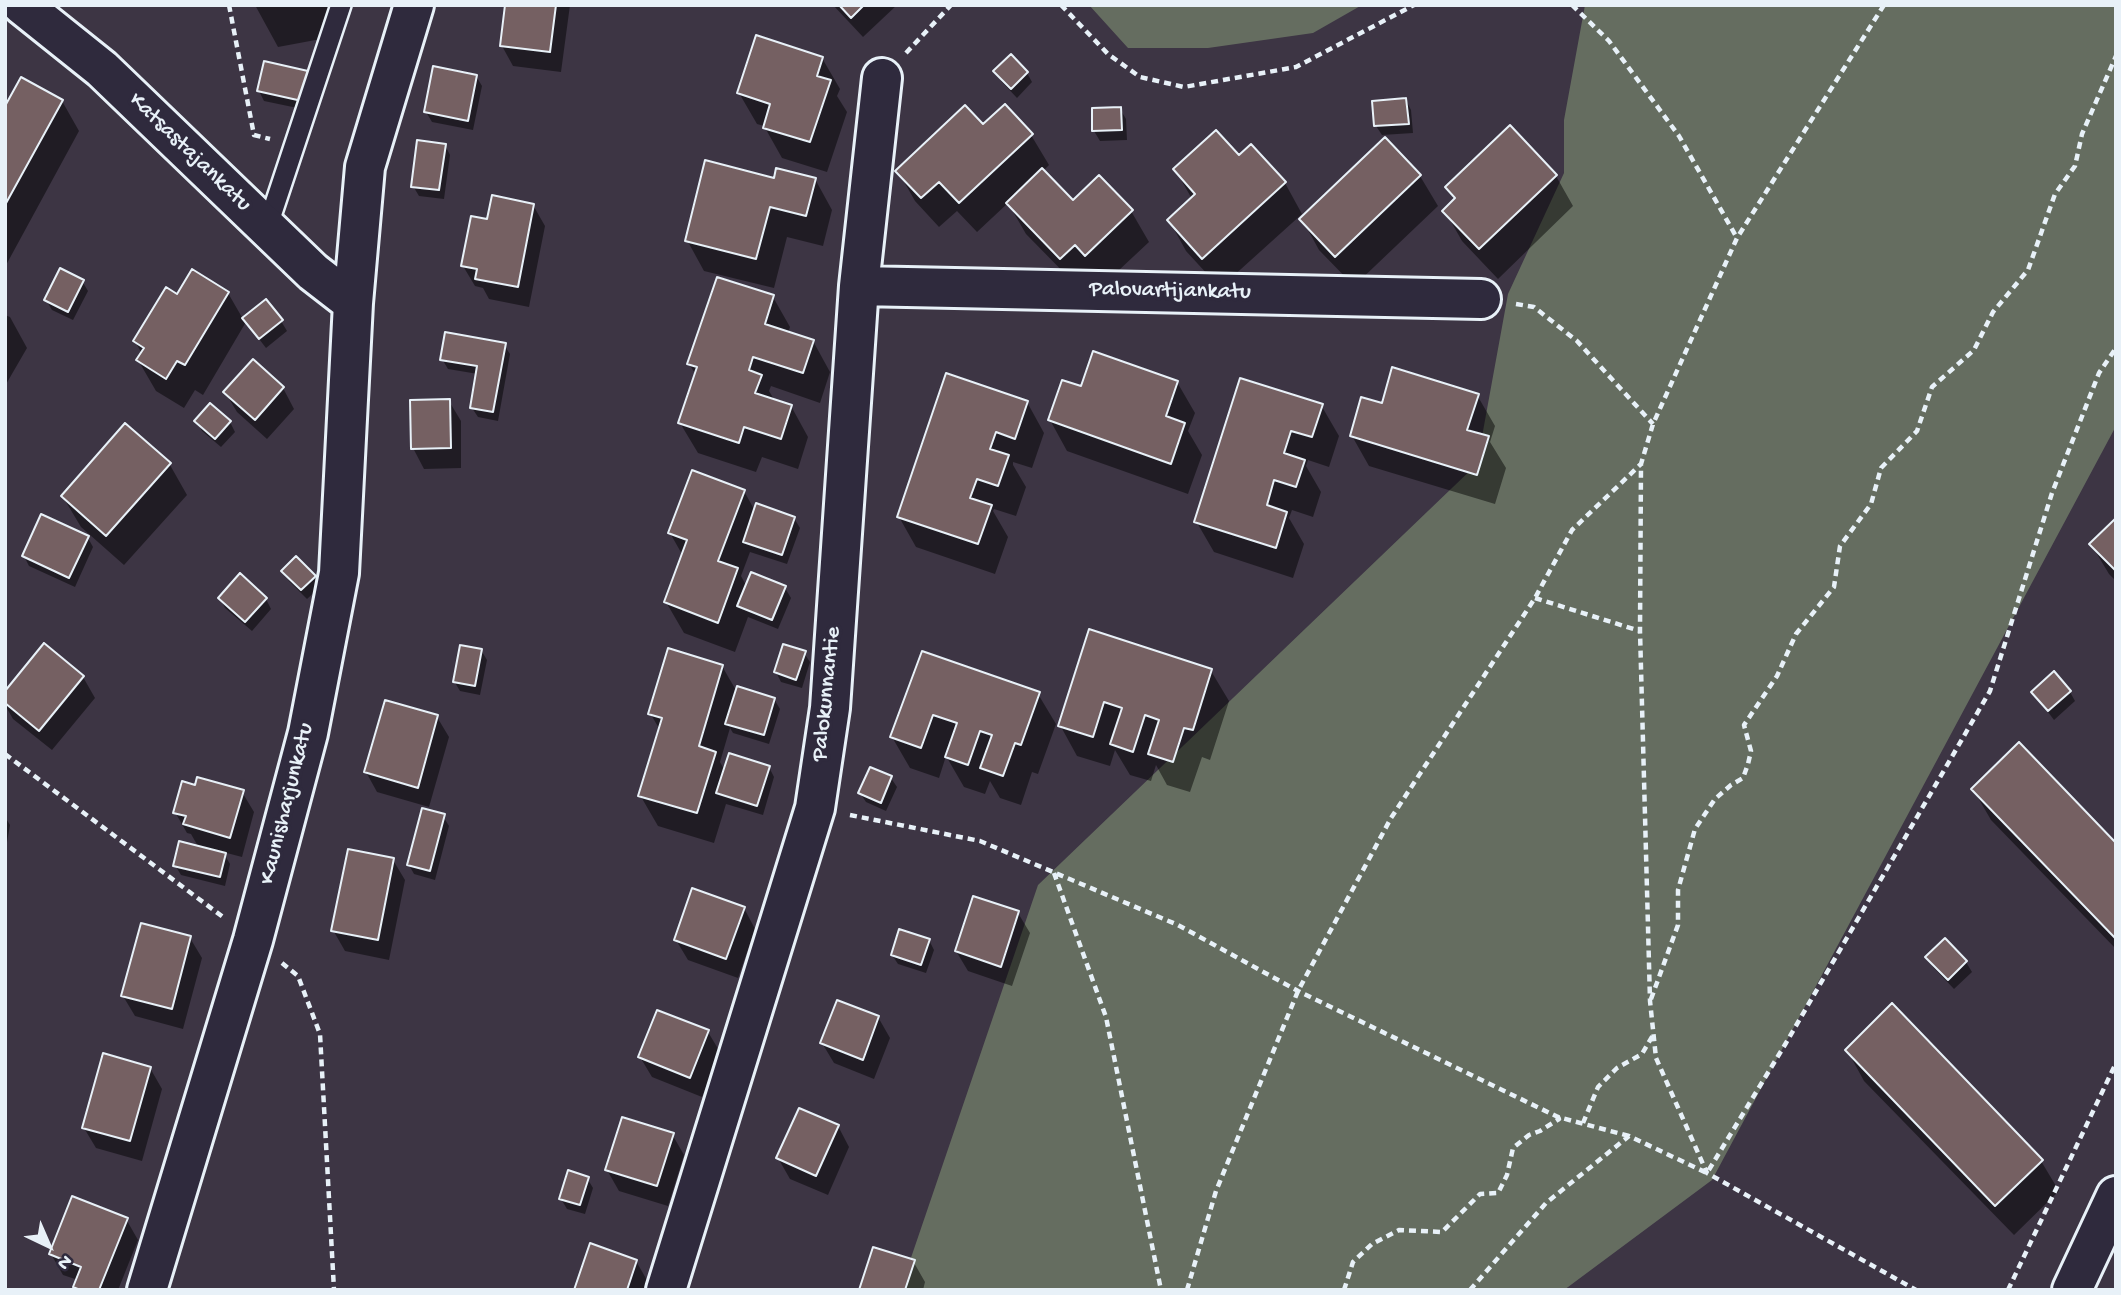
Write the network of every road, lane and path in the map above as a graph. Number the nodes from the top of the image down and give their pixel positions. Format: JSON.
{"nodes":[{"id":1,"x":22,"y":5,"type":"edge"},
{"id":2,"x":229,"y":5,"type":"edge"},
{"id":3,"x":341,"y":5,"type":"edge"},
{"id":4,"x":414,"y":5,"type":"edge"},
{"id":5,"x":951,"y":5,"type":"edge"},
{"id":6,"x":1060,"y":5,"type":"edge"},
{"id":7,"x":1414,"y":5,"type":"edge"},
{"id":8,"x":1573,"y":5,"type":"edge"},
{"id":9,"x":1884,"y":5,"type":"edge"},
{"id":10,"x":2116,"y":56,"type":"edge"},
{"id":11,"x":882,"y":78,"type":"joint"},
{"id":12,"x":294,"y":146,"type":"junction"},
{"id":13,"x":267,"y":228,"type":"junction"},
{"id":14,"x":1737,"y":238,"type":"junction"},
{"id":15,"x":859,"y":286,"type":"junction"},
{"id":16,"x":1481,"y":299,"type":"joint"},
{"id":17,"x":353,"y":303,"type":"junction"},
{"id":18,"x":2116,"y":348,"type":"edge"},
{"id":19,"x":1653,"y":424,"type":"junction"},
{"id":20,"x":1641,"y":464,"type":"junction"},
{"id":21,"x":1535,"y":598,"type":"junction"},
{"id":22,"x":1640,"y":631,"type":"junction"},
{"id":23,"x":5,"y":754,"type":"edge"},
{"id":24,"x":815,"y":808,"type":"junction"},
{"id":25,"x":1054,"y":872,"type":"junction"},
{"id":26,"x":253,"y":940,"type":"junction"},
{"id":27,"x":1298,"y":991,"type":"junction"},
{"id":28,"x":1650,"y":1001,"type":"junction"},
{"id":29,"x":1654,"y":1035,"type":"junction"},
{"id":30,"x":2116,"y":1063,"type":"edge"},
{"id":31,"x":1558,"y":1117,"type":"junction"},
{"id":32,"x":1583,"y":1123,"type":"junction"},
{"id":33,"x":1629,"y":1136,"type":"junction"},
{"id":34,"x":1707,"y":1173,"type":"junction"},
{"id":35,"x":2116,"y":1196,"type":"edge"},
{"id":36,"x":147,"y":1290,"type":"edge"},
{"id":37,"x":334,"y":1290,"type":"edge"},
{"id":38,"x":666,"y":1290,"type":"edge"},
{"id":39,"x":1161,"y":1290,"type":"edge"},
{"id":40,"x":1187,"y":1290,"type":"edge"},
{"id":41,"x":1344,"y":1290,"type":"edge"},
{"id":42,"x":1470,"y":1290,"type":"edge"},
{"id":43,"x":1916,"y":1290,"type":"edge"},
{"id":44,"x":2008,"y":1290,"type":"edge"},
{"id":45,"x":2072,"y":1290,"type":"edge"}],
"edges":[{"from":1,"to":13,"type":"street","name":"Katsastajankatu"},
{"from":2,"to":12,"type":"path"},
{"from":3,"to":12,"type":"lane"},
{"from":4,"to":17,"type":"street","name":"Kaunisharjunkatu"},
{"from":5,"to":11,"type":"path"},
{"from":6,"to":7,"type":"path"},
{"from":8,"to":14,"type":"path"},
{"from":9,"to":14,"type":"path"},
{"from":10,"to":28,"type":"path"},
{"from":11,"to":15,"type":"street","name":"Palokunnantie"},
{"from":12,"to":13,"type":"lane"},
{"from":13,"to":17,"type":"street","name":"Katsastajankatu"},
{"from":14,"to":19,"type":"path"},
{"from":15,"to":16,"type":"street","name":"Palovartijankatu"},
{"from":15,"to":24,"type":"street","name":"Palokunnantie"},
{"from":16,"to":19,"type":"path"},
{"from":17,"to":26,"type":"street","name":"Kaunisharjunkatu"},
{"from":18,"to":34,"type":"path"},
{"from":19,"to":20,"type":"path"},
{"from":20,"to":21,"type":"path"},
{"from":20,"to":22,"type":"path"},
{"from":21,"to":22,"type":"path"},
{"from":21,"to":27,"type":"path"},
{"from":22,"to":28,"type":"path"},
{"from":23,"to":26,"type":"path"},
{"from":24,"to":25,"type":"path"},
{"from":24,"to":38,"type":"street","name":"Palokunnantie"},
{"from":25,"to":27,"type":"path"},
{"from":25,"to":39,"type":"path"},
{"from":26,"to":36,"type":"street","name":"Kaunisharjunkatu"},
{"from":26,"to":37,"type":"path"},
{"from":27,"to":31,"type":"path"},
{"from":27,"to":40,"type":"path"},
{"from":28,"to":29,"type":"path"},
{"from":29,"to":32,"type":"path"},
{"from":29,"to":34,"type":"path"},
{"from":30,"to":44,"type":"path"},
{"from":31,"to":32,"type":"path"},
{"from":31,"to":41,"type":"path"},
{"from":32,"to":33,"type":"path"},
{"from":33,"to":34,"type":"path"},
{"from":33,"to":42,"type":"path"},
{"from":34,"to":43,"type":"path"},
{"from":35,"to":45,"type":"street"}]}
